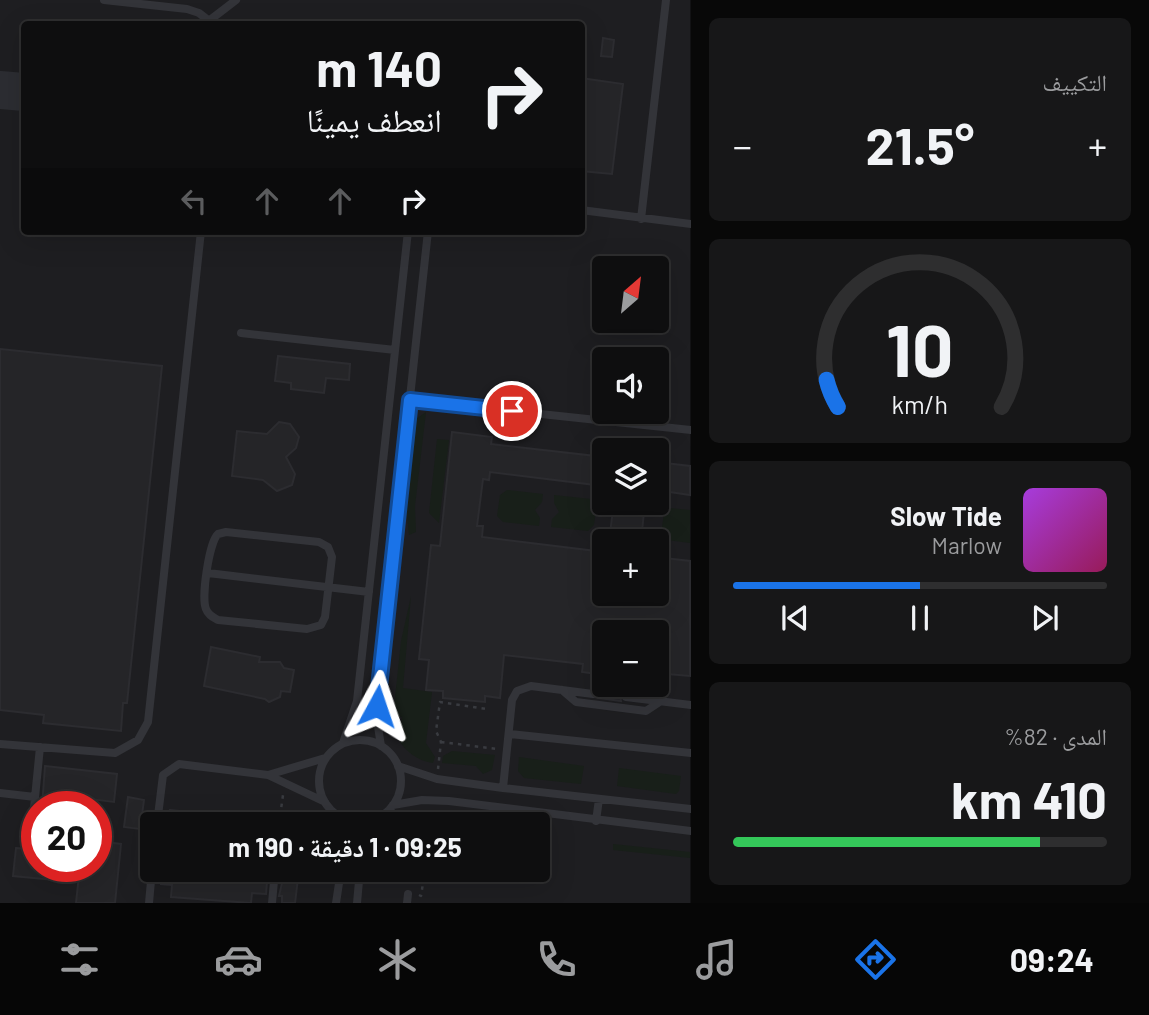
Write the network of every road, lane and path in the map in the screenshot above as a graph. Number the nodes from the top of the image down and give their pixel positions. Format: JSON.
{"nodes":[{"id":1,"x":104,"y":0,"type":"edge"},
{"id":2,"x":236,"y":0,"type":"edge"},
{"id":3,"x":666,"y":0,"type":"edge"},
{"id":4,"x":210,"y":21,"type":"edge"},
{"id":5,"x":213,"y":21,"type":"edge"},
{"id":6,"x":585,"y":211,"type":"edge"},
{"id":7,"x":641,"y":219,"type":"junction"},
{"id":8,"x":691,"y":224,"type":"edge"},
{"id":9,"x":201,"y":235,"type":"edge"},
{"id":10,"x":408,"y":235,"type":"edge"},
{"id":11,"x":428,"y":235,"type":"edge"},
{"id":12,"x":242,"y":333,"type":"dead end"},
{"id":13,"x":395,"y":350,"type":"junction"},
{"id":14,"x":410,"y":400,"type":"junction"},
{"id":15,"x":691,"y":429,"type":"edge"},
{"id":16,"x":208,"y":573,"type":"junction"},
{"id":17,"x":328,"y":587,"type":"junction"},
{"id":18,"x":369,"y":592,"type":"junction"},
{"id":19,"x":562,"y":690,"type":"junction"},
{"id":20,"x":592,"y":694,"type":"edge"},
{"id":21,"x":626,"y":697,"type":"dead end"},
{"id":22,"x":661,"y":701,"type":"junction"},
{"id":23,"x":691,"y":705,"type":"edge"},
{"id":24,"x":486,"y":709,"type":"dead end"},
{"id":25,"x":510,"y":734,"type":"junction"},
{"id":26,"x":441,"y":742,"type":"junction"},
{"id":27,"x":343,"y":743,"type":"junction"},
{"id":28,"x":0,"y":744,"type":"edge"},
{"id":29,"x":381,"y":746,"type":"junction"},
{"id":30,"x":40,"y":747,"type":"junction"},
{"id":31,"x":507,"y":750,"type":"junction"},
{"id":32,"x":691,"y":753,"type":"edge"},
{"id":33,"x":325,"y":758,"type":"junction"},
{"id":34,"x":398,"y":766,"type":"junction"},
{"id":35,"x":268,"y":775,"type":"junction"},
{"id":36,"x":437,"y":779,"type":"junction"},
{"id":37,"x":284,"y":781,"type":"junction"},
{"id":38,"x":503,"y":788,"type":"junction"},
{"id":39,"x":36,"y":791,"type":"edge"},
{"id":40,"x":0,"y":793,"type":"edge"},
{"id":41,"x":21,"y":795,"type":"edge"},
{"id":42,"x":599,"y":799,"type":"junction"},
{"id":43,"x":325,"y":802,"type":"junction"},
{"id":44,"x":393,"y":805,"type":"junction"},
{"id":45,"x":691,"y":809,"type":"edge"},
{"id":46,"x":158,"y":812,"type":"edge"},
{"id":47,"x":280,"y":812,"type":"edge"},
{"id":48,"x":334,"y":812,"type":"edge"},
{"id":49,"x":385,"y":812,"type":"edge"},
{"id":50,"x":596,"y":821,"type":"junction"},
{"id":51,"x":691,"y":831,"type":"edge"},
{"id":52,"x":151,"y":882,"type":"edge"},
{"id":53,"x":274,"y":882,"type":"edge"},
{"id":54,"x":339,"y":882,"type":"edge"},
{"id":55,"x":359,"y":882,"type":"edge"},
{"id":56,"x":423,"y":882,"type":"edge"},
{"id":57,"x":408,"y":898,"type":"edge"},
{"id":58,"x":149,"y":903,"type":"edge"},
{"id":59,"x":272,"y":903,"type":"edge"},
{"id":60,"x":336,"y":903,"type":"edge"},
{"id":61,"x":357,"y":903,"type":"edge"}],
"edges":[{"from":1,"to":4,"type":"lane"},
{"from":2,"to":5,"type":"lane"},
{"from":3,"to":7,"type":"lane"},
{"from":6,"to":7,"type":"lane"},
{"from":7,"to":8,"type":"lane"},
{"from":9,"to":30,"type":"lane"},
{"from":10,"to":13,"type":"lane"},
{"from":11,"to":14,"type":"lane"},
{"from":12,"to":13,"type":"lane"},
{"from":13,"to":18,"type":"lane"},
{"from":14,"to":15,"type":"lane"},
{"from":14,"to":29,"type":"lane"},
{"from":16,"to":17,"type":"lane"},
{"from":16,"to":17,"type":"lane"},
{"from":16,"to":17,"type":"lane"},
{"from":17,"to":18,"type":"lane"},
{"from":18,"to":27,"type":"lane"},
{"from":19,"to":20,"type":"lane"},
{"from":19,"to":22,"type":"lane"},
{"from":19,"to":25,"type":"lane"},
{"from":21,"to":22,"type":"lane"},
{"from":22,"to":23,"type":"lane"},
{"from":24,"to":26,"type":"path"},
{"from":25,"to":31,"type":"lane"},
{"from":25,"to":32,"type":"lane"},
{"from":26,"to":31,"type":"path"},
{"from":26,"to":36,"type":"path"},
{"from":27,"to":29,"type":"lane"},
{"from":27,"to":33,"type":"lane"},
{"from":28,"to":30,"type":"lane"},
{"from":29,"to":34,"type":"lane"},
{"from":30,"to":39,"type":"lane"},
{"from":31,"to":38,"type":"lane"},
{"from":33,"to":35,"type":"lane"},
{"from":33,"to":43,"type":"lane"},
{"from":34,"to":36,"type":"lane"},
{"from":34,"to":44,"type":"lane"},
{"from":35,"to":37,"type":"lane"},
{"from":35,"to":46,"type":"lane"},
{"from":36,"to":38,"type":"lane"},
{"from":37,"to":43,"type":"lane"},
{"from":37,"to":47,"type":"path"},
{"from":38,"to":42,"type":"lane"},
{"from":40,"to":41,"type":"lane"},
{"from":42,"to":45,"type":"lane"},
{"from":42,"to":50,"type":"lane"},
{"from":43,"to":48,"type":"lane"},
{"from":44,"to":49,"type":"lane"},
{"from":44,"to":50,"type":"lane"},
{"from":50,"to":51,"type":"lane"},
{"from":52,"to":58,"type":"lane"},
{"from":53,"to":59,"type":"lane"},
{"from":54,"to":60,"type":"lane"},
{"from":55,"to":61,"type":"lane"},
{"from":56,"to":57,"type":"path"}]}
